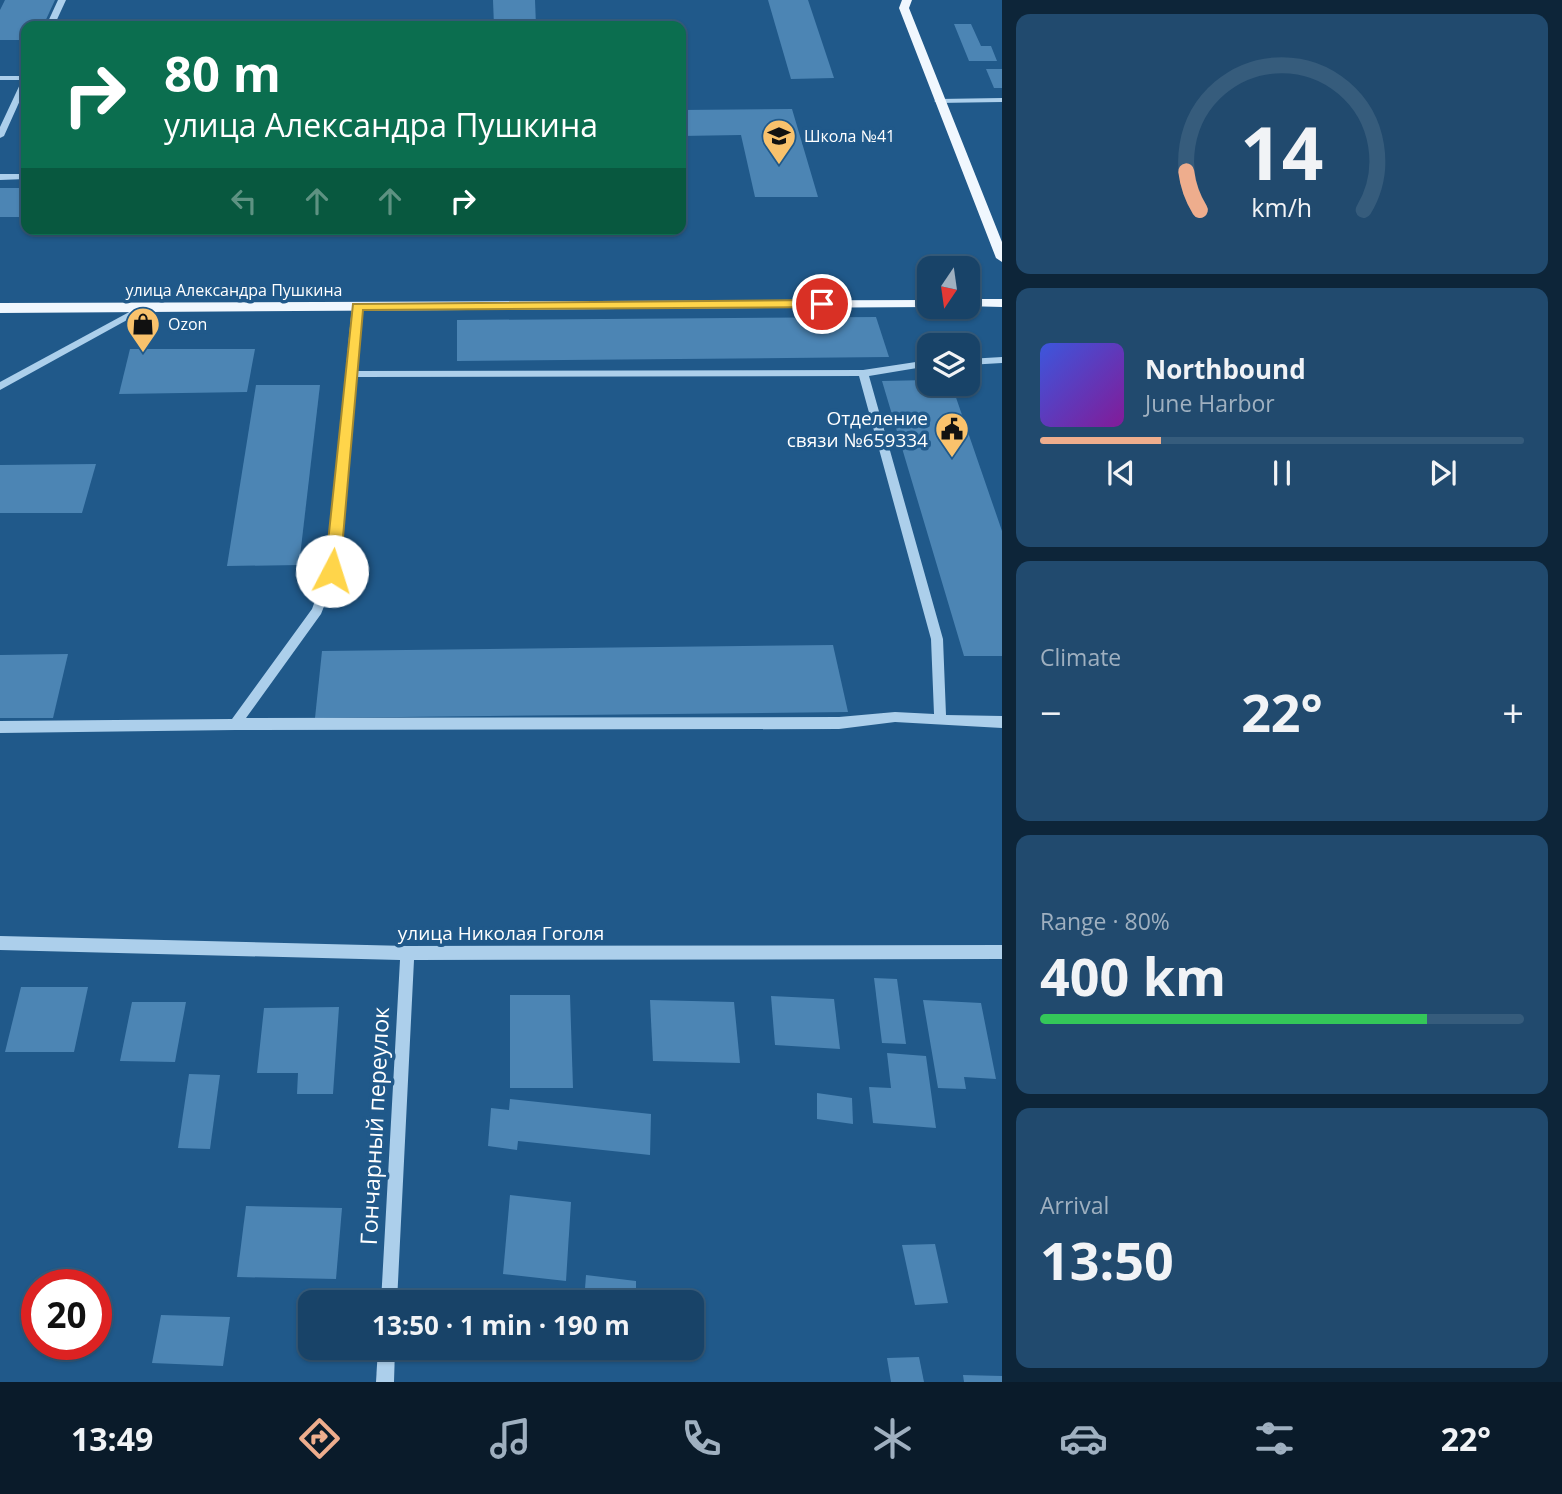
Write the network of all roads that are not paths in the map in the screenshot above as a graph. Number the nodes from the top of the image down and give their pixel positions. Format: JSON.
{"nodes":[{"id":1,"x":62,"y":0,"type":"edge"},
{"id":2,"x":907,"y":0,"type":"edge"},
{"id":3,"x":52,"y":21,"type":"edge"},
{"id":4,"x":0,"y":78,"type":"edge"},
{"id":5,"x":21,"y":78,"type":"edge"},
{"id":6,"x":21,"y":89,"type":"edge"},
{"id":7,"x":938,"y":100,"type":"junction"},
{"id":8,"x":1002,"y":100,"type":"edge"},
{"id":9,"x":0,"y":136,"type":"edge"},
{"id":10,"x":0,"y":177,"type":"edge"},
{"id":11,"x":21,"y":177,"type":"edge"},
{"id":12,"x":1002,"y":258,"type":"edge"},
{"id":13,"x":917,"y":303,"type":"edge"},
{"id":14,"x":980,"y":303,"type":"edge"},
{"id":15,"x":1002,"y":303,"type":"edge"},
{"id":16,"x":357,"y":306,"type":"junction"},
{"id":17,"x":145,"y":307,"type":"junction"},
{"id":18,"x":0,"y":308,"type":"edge"},
{"id":19,"x":1002,"y":360,"type":"edge"},
{"id":20,"x":980,"y":361,"type":"edge"},
{"id":21,"x":917,"y":365,"type":"edge"},
{"id":22,"x":863,"y":373,"type":"junction"},
{"id":23,"x":351,"y":374,"type":"junction"},
{"id":24,"x":0,"y":387,"type":"edge"},
{"id":25,"x":940,"y":720,"type":"junction"},
{"id":26,"x":1002,"y":722,"type":"edge"},
{"id":27,"x":235,"y":724,"type":"junction"},
{"id":28,"x":0,"y":727,"type":"edge"},
{"id":29,"x":0,"y":943,"type":"edge"},
{"id":30,"x":1002,"y":952,"type":"edge"},
{"id":31,"x":407,"y":953,"type":"junction"},
{"id":32,"x":390,"y":1290,"type":"edge"},
{"id":33,"x":386,"y":1360,"type":"edge"},
{"id":34,"x":385,"y":1382,"type":"edge"}],
"edges":[{"from":1,"to":3,"type":"street"},
{"from":2,"to":7,"type":"main road"},
{"from":4,"to":5,"type":"street"},
{"from":6,"to":9,"type":"street"},
{"from":7,"to":8,"type":"street"},
{"from":7,"to":12,"type":"main road"},
{"from":10,"to":11,"type":"street"},
{"from":13,"to":16,"type":"main road","name":"улица Александра Пушкина"},
{"from":14,"to":15,"type":"main road"},
{"from":16,"to":17,"type":"main road","name":"улица Александра Пушкина"},
{"from":16,"to":23,"type":"street"},
{"from":17,"to":18,"type":"main road","name":"улица Александра Пушкина"},
{"from":17,"to":24,"type":"street"},
{"from":19,"to":20,"type":"street"},
{"from":21,"to":22,"type":"street"},
{"from":22,"to":23,"type":"street"},
{"from":22,"to":25,"type":"street"},
{"from":23,"to":27,"type":"street"},
{"from":25,"to":26,"type":"street"},
{"from":25,"to":27,"type":"street"},
{"from":27,"to":28,"type":"street"},
{"from":29,"to":31,"type":"street","name":"улица Николая Гоголя"},
{"from":30,"to":31,"type":"street","name":"улица Николая Гоголя"},
{"from":31,"to":32,"type":"street","name":"Гончарный переулок"},
{"from":33,"to":34,"type":"street"}]}
